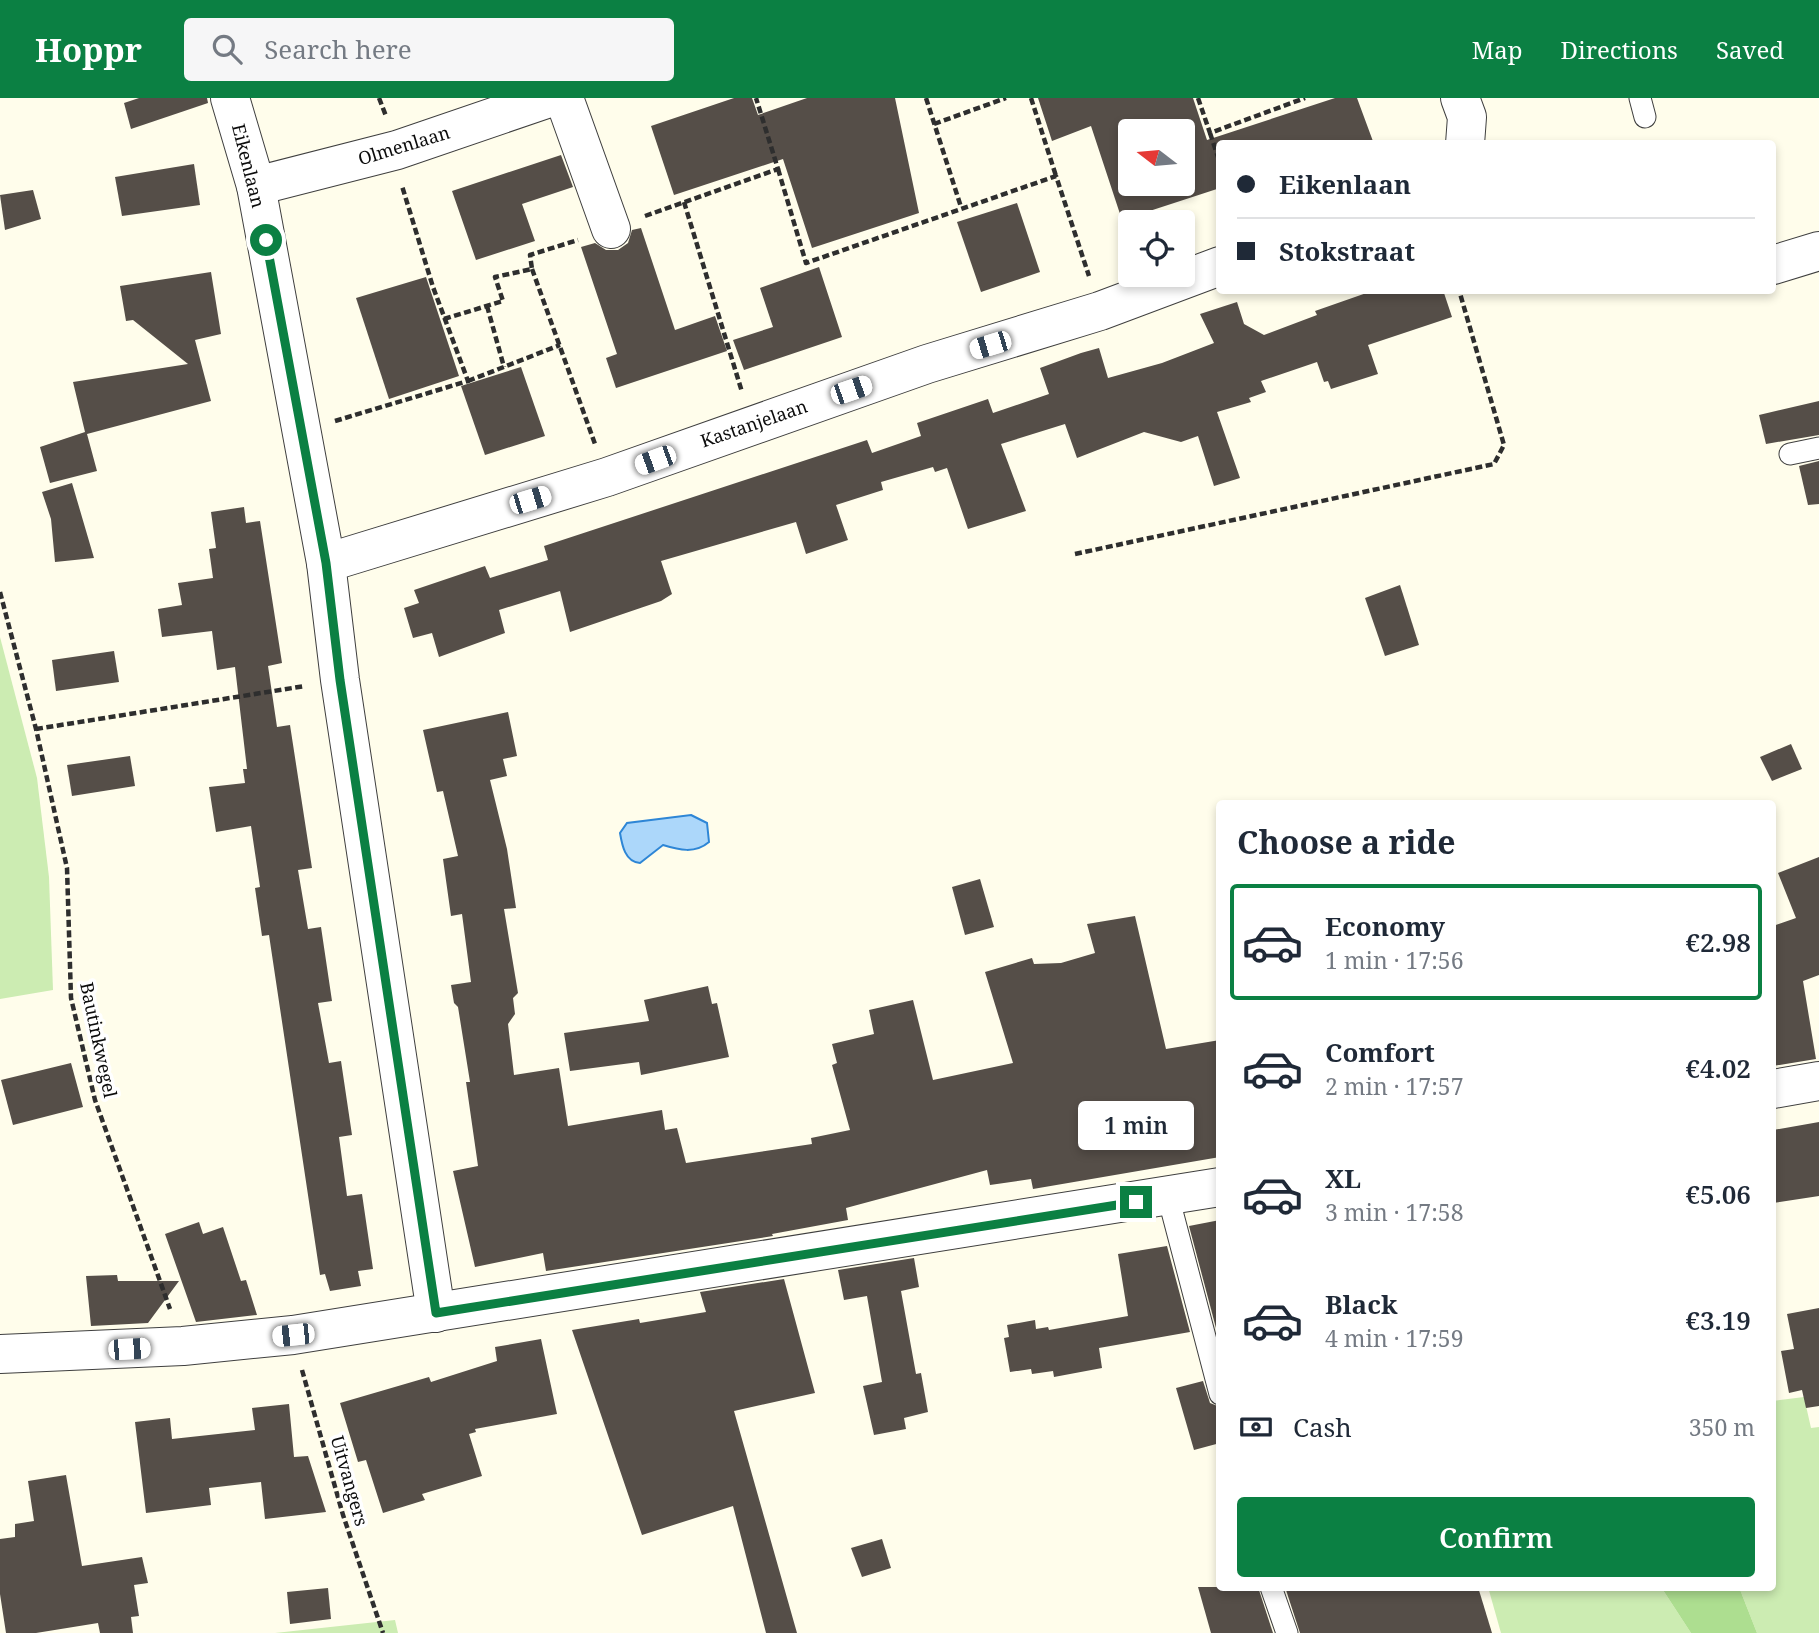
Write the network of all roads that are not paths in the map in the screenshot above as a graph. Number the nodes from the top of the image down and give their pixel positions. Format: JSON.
{"nodes":[{"id":1,"x":230,"y":98,"type":"edge"},
{"id":2,"x":549,"y":98,"type":"edge"},
{"id":3,"x":564,"y":98,"type":"edge"},
{"id":4,"x":1460,"y":98,"type":"edge"},
{"id":5,"x":1465,"y":140,"type":"edge"},
{"id":6,"x":256,"y":186,"type":"junction"},
{"id":7,"x":611,"y":229,"type":"dead end"},
{"id":8,"x":1819,"y":251,"type":"edge"},
{"id":9,"x":1776,"y":264,"type":"edge"},
{"id":10,"x":1216,"y":268,"type":"edge"},
{"id":11,"x":1819,"y":448,"type":"edge"},
{"id":12,"x":1790,"y":454,"type":"dead end"},
{"id":13,"x":326,"y":563,"type":"junction"},
{"id":14,"x":1819,"y":1082,"type":"edge"},
{"id":15,"x":1776,"y":1089,"type":"edge"},
{"id":16,"x":1216,"y":1188,"type":"edge"},
{"id":17,"x":1168,"y":1196,"type":"junction"},
{"id":18,"x":436,"y":1313,"type":"junction"},
{"id":19,"x":0,"y":1353,"type":"edge"},
{"id":20,"x":1216,"y":1379,"type":"edge"},
{"id":21,"x":1272,"y":1591,"type":"edge"},
{"id":22,"x":1287,"y":1633,"type":"edge"}],
"edges":[{"from":1,"to":6,"type":"street","name":"Eikenlaan"},
{"from":2,"to":6,"type":"street","name":"Olmenlaan"},
{"from":3,"to":7,"type":"street"},
{"from":4,"to":5,"type":"street"},
{"from":6,"to":13,"type":"street","name":"Eikenlaan"},
{"from":8,"to":9,"type":"street"},
{"from":10,"to":13,"type":"street","name":"Kastanjelaan"},
{"from":11,"to":12,"type":"lane"},
{"from":13,"to":18,"type":"street","name":"Eikenlaan"},
{"from":14,"to":15,"type":"street"},
{"from":16,"to":17,"type":"street"},
{"from":17,"to":18,"type":"street"},
{"from":17,"to":20,"type":"lane"},
{"from":18,"to":19,"type":"street"},
{"from":21,"to":22,"type":"lane"}]}
